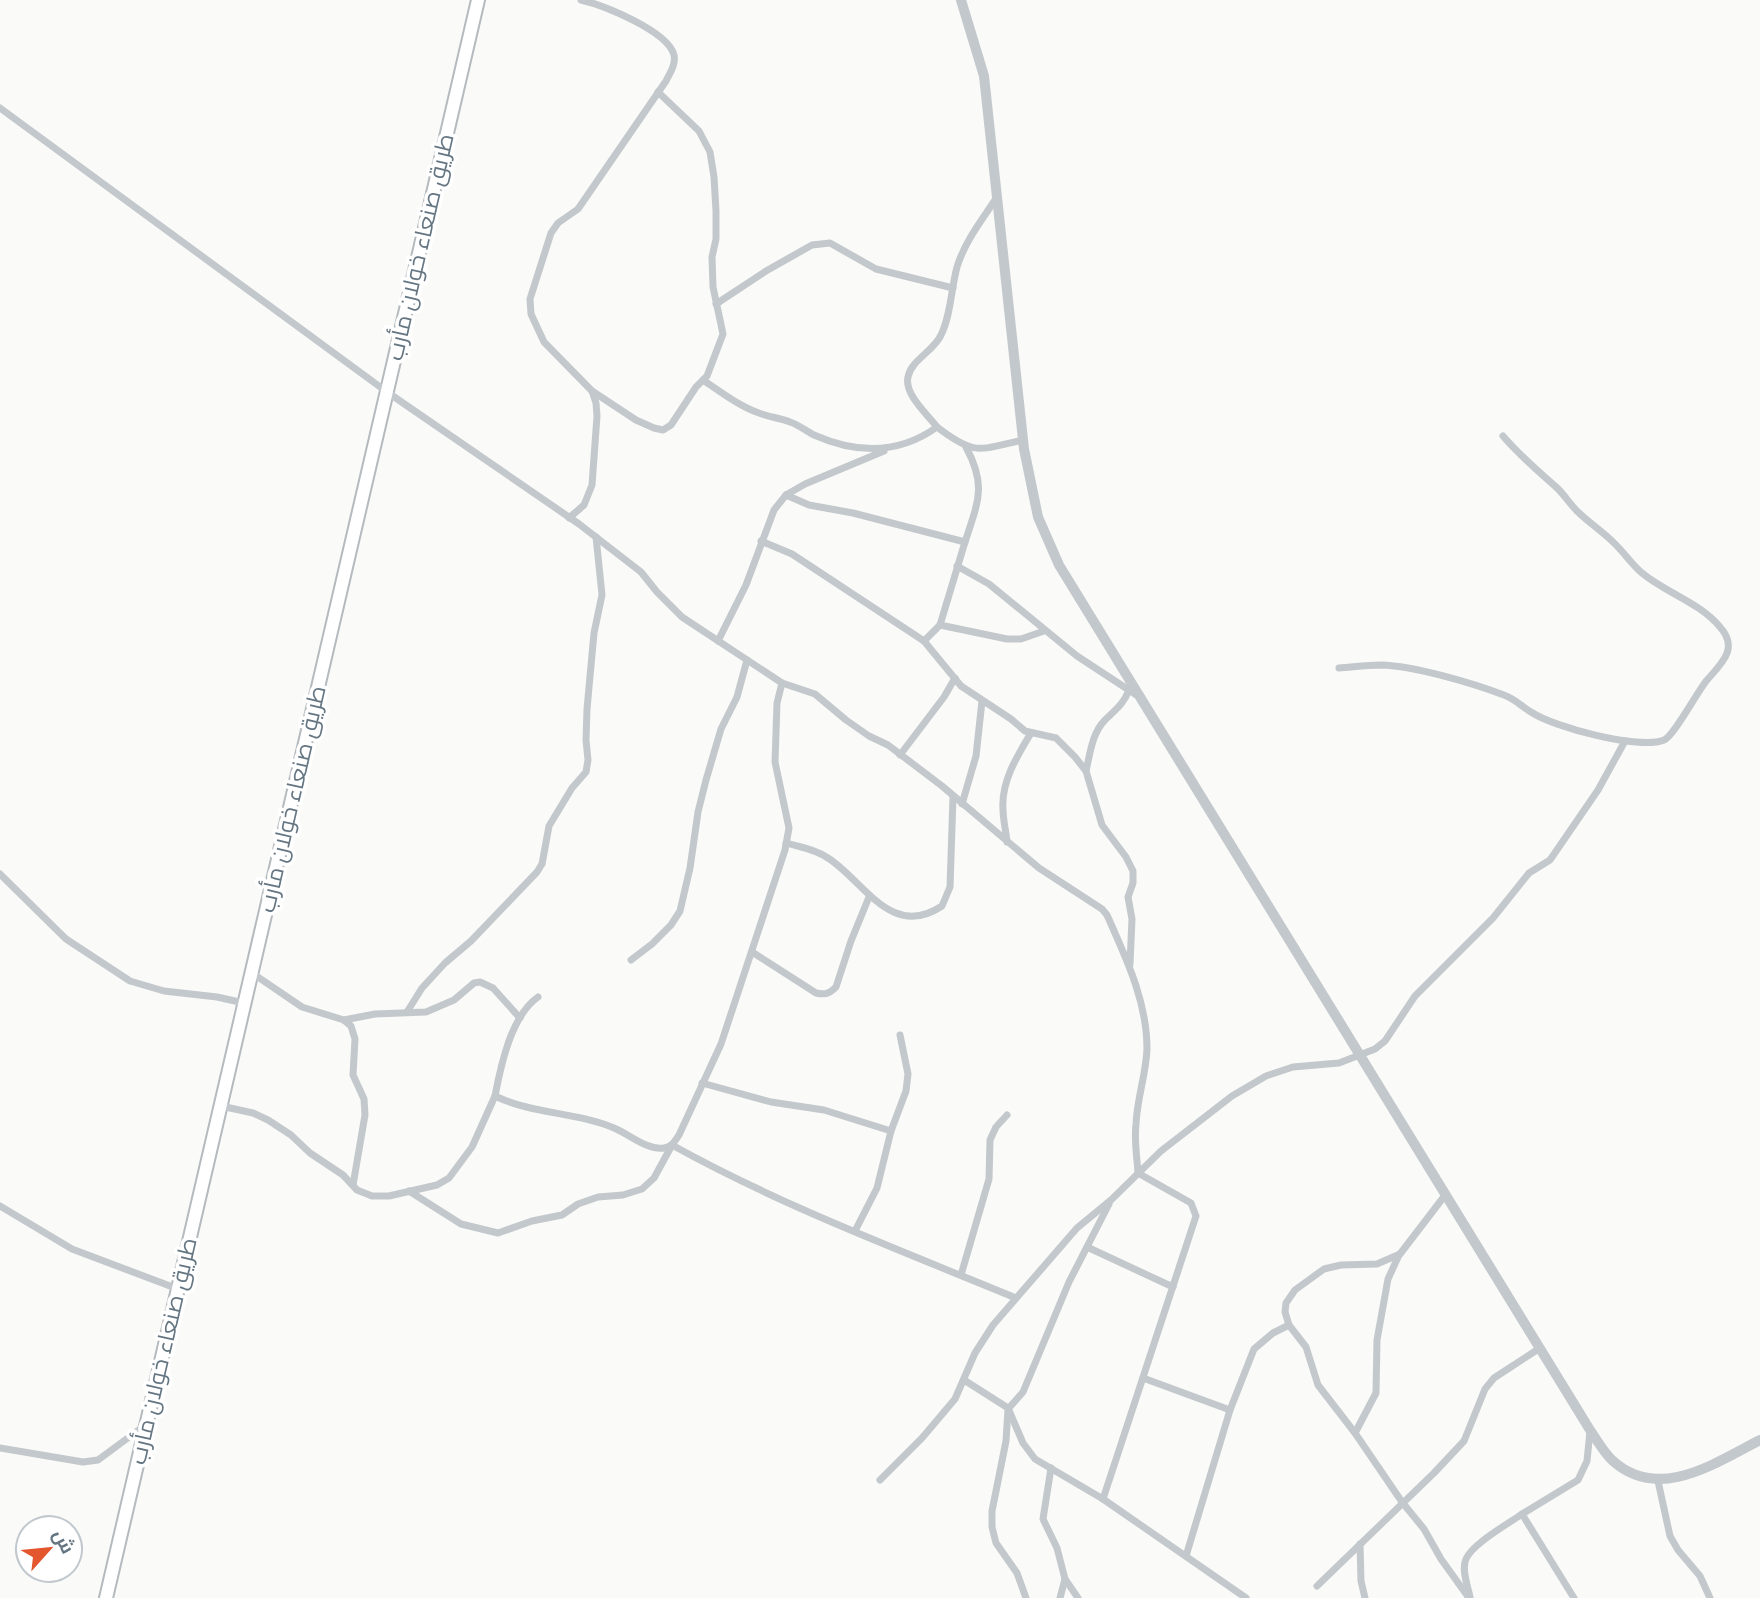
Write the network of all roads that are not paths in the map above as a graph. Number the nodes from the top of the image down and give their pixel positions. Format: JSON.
{"nodes":[{"id":1,"x":478,"y":0,"type":"edge"},
{"id":2,"x":581,"y":0,"type":"edge"},
{"id":3,"x":961,"y":0,"type":"edge"},
{"id":4,"x":658,"y":92,"type":"junction"},
{"id":5,"x":0,"y":108,"type":"edge"},
{"id":6,"x":997,"y":197,"type":"junction"},
{"id":7,"x":953,"y":288,"type":"junction"},
{"id":8,"x":716,"y":304,"type":"junction"},
{"id":9,"x":703,"y":380,"type":"junction"},
{"id":10,"x":593,"y":391,"type":"junction"},
{"id":11,"x":387,"y":392,"type":"junction"},
{"id":12,"x":937,"y":427,"type":"junction"},
{"id":13,"x":1503,"y":436,"type":"dead end"},
{"id":14,"x":1023,"y":440,"type":"junction"},
{"id":15,"x":966,"y":447,"type":"junction"},
{"id":16,"x":887,"y":449,"type":"junction"},
{"id":17,"x":786,"y":495,"type":"junction"},
{"id":18,"x":569,"y":518,"type":"junction"},
{"id":19,"x":596,"y":537,"type":"junction"},
{"id":20,"x":761,"y":541,"type":"junction"},
{"id":21,"x":965,"y":541,"type":"junction"},
{"id":22,"x":957,"y":566,"type":"junction"},
{"id":23,"x":940,"y":625,"type":"junction"},
{"id":24,"x":1044,"y":631,"type":"junction"},
{"id":25,"x":718,"y":641,"type":"junction"},
{"id":26,"x":924,"y":641,"type":"junction"},
{"id":27,"x":747,"y":660,"type":"junction"},
{"id":28,"x":1339,"y":668,"type":"dead end"},
{"id":29,"x":955,"y":678,"type":"junction"},
{"id":30,"x":782,"y":683,"type":"junction"},
{"id":31,"x":1129,"y":690,"type":"junction"},
{"id":32,"x":1141,"y":698,"type":"junction"},
{"id":33,"x":982,"y":701,"type":"junction"},
{"id":34,"x":1031,"y":733,"type":"junction"},
{"id":35,"x":1625,"y":741,"type":"junction"},
{"id":36,"x":900,"y":755,"type":"junction"},
{"id":37,"x":1086,"y":771,"type":"junction"},
{"id":38,"x":953,"y":796,"type":"junction"},
{"id":39,"x":962,"y":804,"type":"junction"},
{"id":40,"x":786,"y":842,"type":"junction"},
{"id":41,"x":1007,"y":842,"type":"junction"},
{"id":42,"x":0,"y":874,"type":"edge"},
{"id":43,"x":869,"y":897,"type":"junction"},
{"id":44,"x":752,"y":952,"type":"junction"},
{"id":45,"x":632,"y":960,"type":"dead end"},
{"id":46,"x":1130,"y":967,"type":"junction"},
{"id":47,"x":251,"y":973,"type":"junction"},
{"id":48,"x":538,"y":997,"type":"dead end"},
{"id":49,"x":244,"y":1003,"type":"junction"},
{"id":50,"x":408,"y":1012,"type":"junction"},
{"id":51,"x":520,"y":1018,"type":"junction"},
{"id":52,"x":344,"y":1020,"type":"junction"},
{"id":53,"x":901,"y":1035,"type":"dead end"},
{"id":54,"x":1361,"y":1055,"type":"junction"},
{"id":55,"x":702,"y":1083,"type":"junction"},
{"id":56,"x":495,"y":1096,"type":"junction"},
{"id":57,"x":220,"y":1106,"type":"junction"},
{"id":58,"x":1007,"y":1115,"type":"dead end"},
{"id":59,"x":891,"y":1131,"type":"junction"},
{"id":60,"x":672,"y":1145,"type":"junction"},
{"id":61,"x":1138,"y":1173,"type":"junction"},
{"id":62,"x":353,"y":1185,"type":"junction"},
{"id":63,"x":409,"y":1191,"type":"junction"},
{"id":64,"x":1446,"y":1194,"type":"junction"},
{"id":65,"x":1111,"y":1200,"type":"junction"},
{"id":66,"x":0,"y":1206,"type":"edge"},
{"id":67,"x":855,"y":1231,"type":"junction"},
{"id":68,"x":1087,"y":1247,"type":"junction"},
{"id":69,"x":1400,"y":1254,"type":"junction"},
{"id":70,"x":961,"y":1275,"type":"junction"},
{"id":71,"x":1173,"y":1287,"type":"junction"},
{"id":72,"x":178,"y":1289,"type":"junction"},
{"id":73,"x":1016,"y":1298,"type":"junction"},
{"id":74,"x":1289,"y":1325,"type":"junction"},
{"id":75,"x":1540,"y":1348,"type":"junction"},
{"id":76,"x":1143,"y":1378,"type":"junction"},
{"id":77,"x":964,"y":1380,"type":"junction"},
{"id":78,"x":1008,"y":1409,"type":"junction"},
{"id":79,"x":1230,"y":1410,"type":"junction"},
{"id":80,"x":145,"y":1425,"type":"junction"},
{"id":81,"x":1590,"y":1430,"type":"junction"},
{"id":82,"x":1355,"y":1433,"type":"junction"},
{"id":83,"x":1760,"y":1440,"type":"edge"},
{"id":84,"x":0,"y":1448,"type":"edge"},
{"id":85,"x":1051,"y":1468,"type":"junction"},
{"id":86,"x":880,"y":1480,"type":"dead end"},
{"id":87,"x":1658,"y":1481,"type":"junction"},
{"id":88,"x":1103,"y":1499,"type":"junction"},
{"id":89,"x":1402,"y":1502,"type":"junction"},
{"id":90,"x":1522,"y":1514,"type":"junction"},
{"id":91,"x":1360,"y":1544,"type":"junction"},
{"id":92,"x":1186,"y":1556,"type":"junction"},
{"id":93,"x":1065,"y":1579,"type":"junction"},
{"id":94,"x":1317,"y":1586,"type":"dead end"},
{"id":95,"x":106,"y":1598,"type":"edge"},
{"id":96,"x":1026,"y":1598,"type":"edge"},
{"id":97,"x":1059,"y":1598,"type":"edge"},
{"id":98,"x":1078,"y":1598,"type":"edge"},
{"id":99,"x":1246,"y":1598,"type":"edge"},
{"id":100,"x":1364,"y":1598,"type":"edge"},
{"id":101,"x":1470,"y":1598,"type":"edge"},
{"id":102,"x":1574,"y":1598,"type":"edge"},
{"id":103,"x":1710,"y":1598,"type":"edge"}],
"edges":[{"from":1,"to":11,"type":"main road","name":"طريق صنعاء خولان مأرب"},
{"from":2,"to":4,"type":"street"},
{"from":3,"to":6,"type":"street"},
{"from":4,"to":8,"type":"street"},
{"from":4,"to":10,"type":"street"},
{"from":5,"to":11,"type":"street"},
{"from":6,"to":7,"type":"street"},
{"from":6,"to":14,"type":"street"},
{"from":7,"to":8,"type":"street"},
{"from":7,"to":12,"type":"street"},
{"from":8,"to":9,"type":"street"},
{"from":9,"to":10,"type":"street"},
{"from":9,"to":16,"type":"street"},
{"from":10,"to":18,"type":"street"},
{"from":11,"to":18,"type":"street"},
{"from":11,"to":47,"type":"main road","name":"طريق صنعاء خولان مأرب"},
{"from":12,"to":15,"type":"street"},
{"from":12,"to":16,"type":"street"},
{"from":13,"to":35,"type":"street"},
{"from":14,"to":15,"type":"street"},
{"from":14,"to":32,"type":"street"},
{"from":15,"to":21,"type":"street"},
{"from":16,"to":17,"type":"street"},
{"from":17,"to":20,"type":"street"},
{"from":17,"to":21,"type":"street"},
{"from":18,"to":19,"type":"street"},
{"from":19,"to":25,"type":"street"},
{"from":19,"to":50,"type":"street"},
{"from":20,"to":25,"type":"street"},
{"from":20,"to":26,"type":"street"},
{"from":21,"to":22,"type":"street"},
{"from":22,"to":23,"type":"street"},
{"from":22,"to":24,"type":"street"},
{"from":23,"to":24,"type":"street"},
{"from":23,"to":26,"type":"street"},
{"from":24,"to":31,"type":"street"},
{"from":25,"to":27,"type":"street"},
{"from":26,"to":29,"type":"street"},
{"from":27,"to":30,"type":"street"},
{"from":27,"to":45,"type":"street"},
{"from":28,"to":35,"type":"street"},
{"from":29,"to":33,"type":"street"},
{"from":29,"to":36,"type":"street"},
{"from":30,"to":36,"type":"street"},
{"from":30,"to":40,"type":"street"},
{"from":31,"to":32,"type":"street"},
{"from":31,"to":37,"type":"street"},
{"from":32,"to":54,"type":"street"},
{"from":33,"to":34,"type":"street"},
{"from":33,"to":39,"type":"street"},
{"from":34,"to":37,"type":"street"},
{"from":34,"to":41,"type":"street"},
{"from":35,"to":54,"type":"street"},
{"from":36,"to":38,"type":"street"},
{"from":37,"to":46,"type":"street"},
{"from":38,"to":39,"type":"street"},
{"from":38,"to":43,"type":"street"},
{"from":39,"to":41,"type":"street"},
{"from":40,"to":43,"type":"street"},
{"from":40,"to":44,"type":"street"},
{"from":41,"to":46,"type":"street"},
{"from":42,"to":49,"type":"street"},
{"from":43,"to":44,"type":"street"},
{"from":44,"to":55,"type":"street"},
{"from":46,"to":61,"type":"street"},
{"from":47,"to":49,"type":"main road","name":"طريق صنعاء خولان مأرب"},
{"from":47,"to":52,"type":"street"},
{"from":48,"to":51,"type":"street"},
{"from":49,"to":57,"type":"main road","name":"طريق صنعاء خولان مأرب"},
{"from":50,"to":51,"type":"street"},
{"from":50,"to":52,"type":"street"},
{"from":51,"to":56,"type":"street"},
{"from":52,"to":62,"type":"street"},
{"from":53,"to":59,"type":"street"},
{"from":54,"to":61,"type":"street"},
{"from":54,"to":64,"type":"street"},
{"from":55,"to":59,"type":"street"},
{"from":55,"to":60,"type":"street"},
{"from":56,"to":60,"type":"street"},
{"from":56,"to":63,"type":"street"},
{"from":57,"to":62,"type":"street"},
{"from":57,"to":72,"type":"main road","name":"طريق صنعاء خولان مأرب"},
{"from":58,"to":70,"type":"street"},
{"from":59,"to":67,"type":"street"},
{"from":60,"to":63,"type":"street"},
{"from":60,"to":67,"type":"street"},
{"from":61,"to":65,"type":"street"},
{"from":61,"to":71,"type":"street"},
{"from":62,"to":63,"type":"street"},
{"from":64,"to":69,"type":"street"},
{"from":64,"to":75,"type":"street"},
{"from":65,"to":68,"type":"street"},
{"from":65,"to":73,"type":"street"},
{"from":66,"to":72,"type":"street"},
{"from":67,"to":70,"type":"street"},
{"from":68,"to":71,"type":"street"},
{"from":68,"to":78,"type":"street"},
{"from":69,"to":74,"type":"street"},
{"from":69,"to":82,"type":"street"},
{"from":70,"to":73,"type":"street"},
{"from":71,"to":76,"type":"street"},
{"from":72,"to":80,"type":"main road","name":"طريق صنعاء خولان مأرب"},
{"from":73,"to":77,"type":"street"},
{"from":74,"to":79,"type":"street"},
{"from":74,"to":82,"type":"street"},
{"from":75,"to":81,"type":"street"},
{"from":75,"to":89,"type":"street"},
{"from":76,"to":79,"type":"street"},
{"from":76,"to":88,"type":"street"},
{"from":77,"to":78,"type":"street"},
{"from":77,"to":86,"type":"street"},
{"from":78,"to":85,"type":"street"},
{"from":78,"to":96,"type":"street"},
{"from":79,"to":92,"type":"street"},
{"from":80,"to":84,"type":"street"},
{"from":80,"to":95,"type":"main road","name":"طريق صنعاء خولان مأرب"},
{"from":81,"to":87,"type":"street"},
{"from":81,"to":90,"type":"street"},
{"from":82,"to":89,"type":"street"},
{"from":83,"to":87,"type":"street"},
{"from":85,"to":88,"type":"street"},
{"from":85,"to":93,"type":"street"},
{"from":87,"to":103,"type":"street"},
{"from":88,"to":92,"type":"street"},
{"from":89,"to":91,"type":"street"},
{"from":89,"to":101,"type":"street"},
{"from":90,"to":101,"type":"street"},
{"from":90,"to":102,"type":"street"},
{"from":91,"to":94,"type":"street"},
{"from":91,"to":100,"type":"street"},
{"from":92,"to":99,"type":"street"},
{"from":93,"to":97,"type":"street"},
{"from":93,"to":98,"type":"street"}]}
